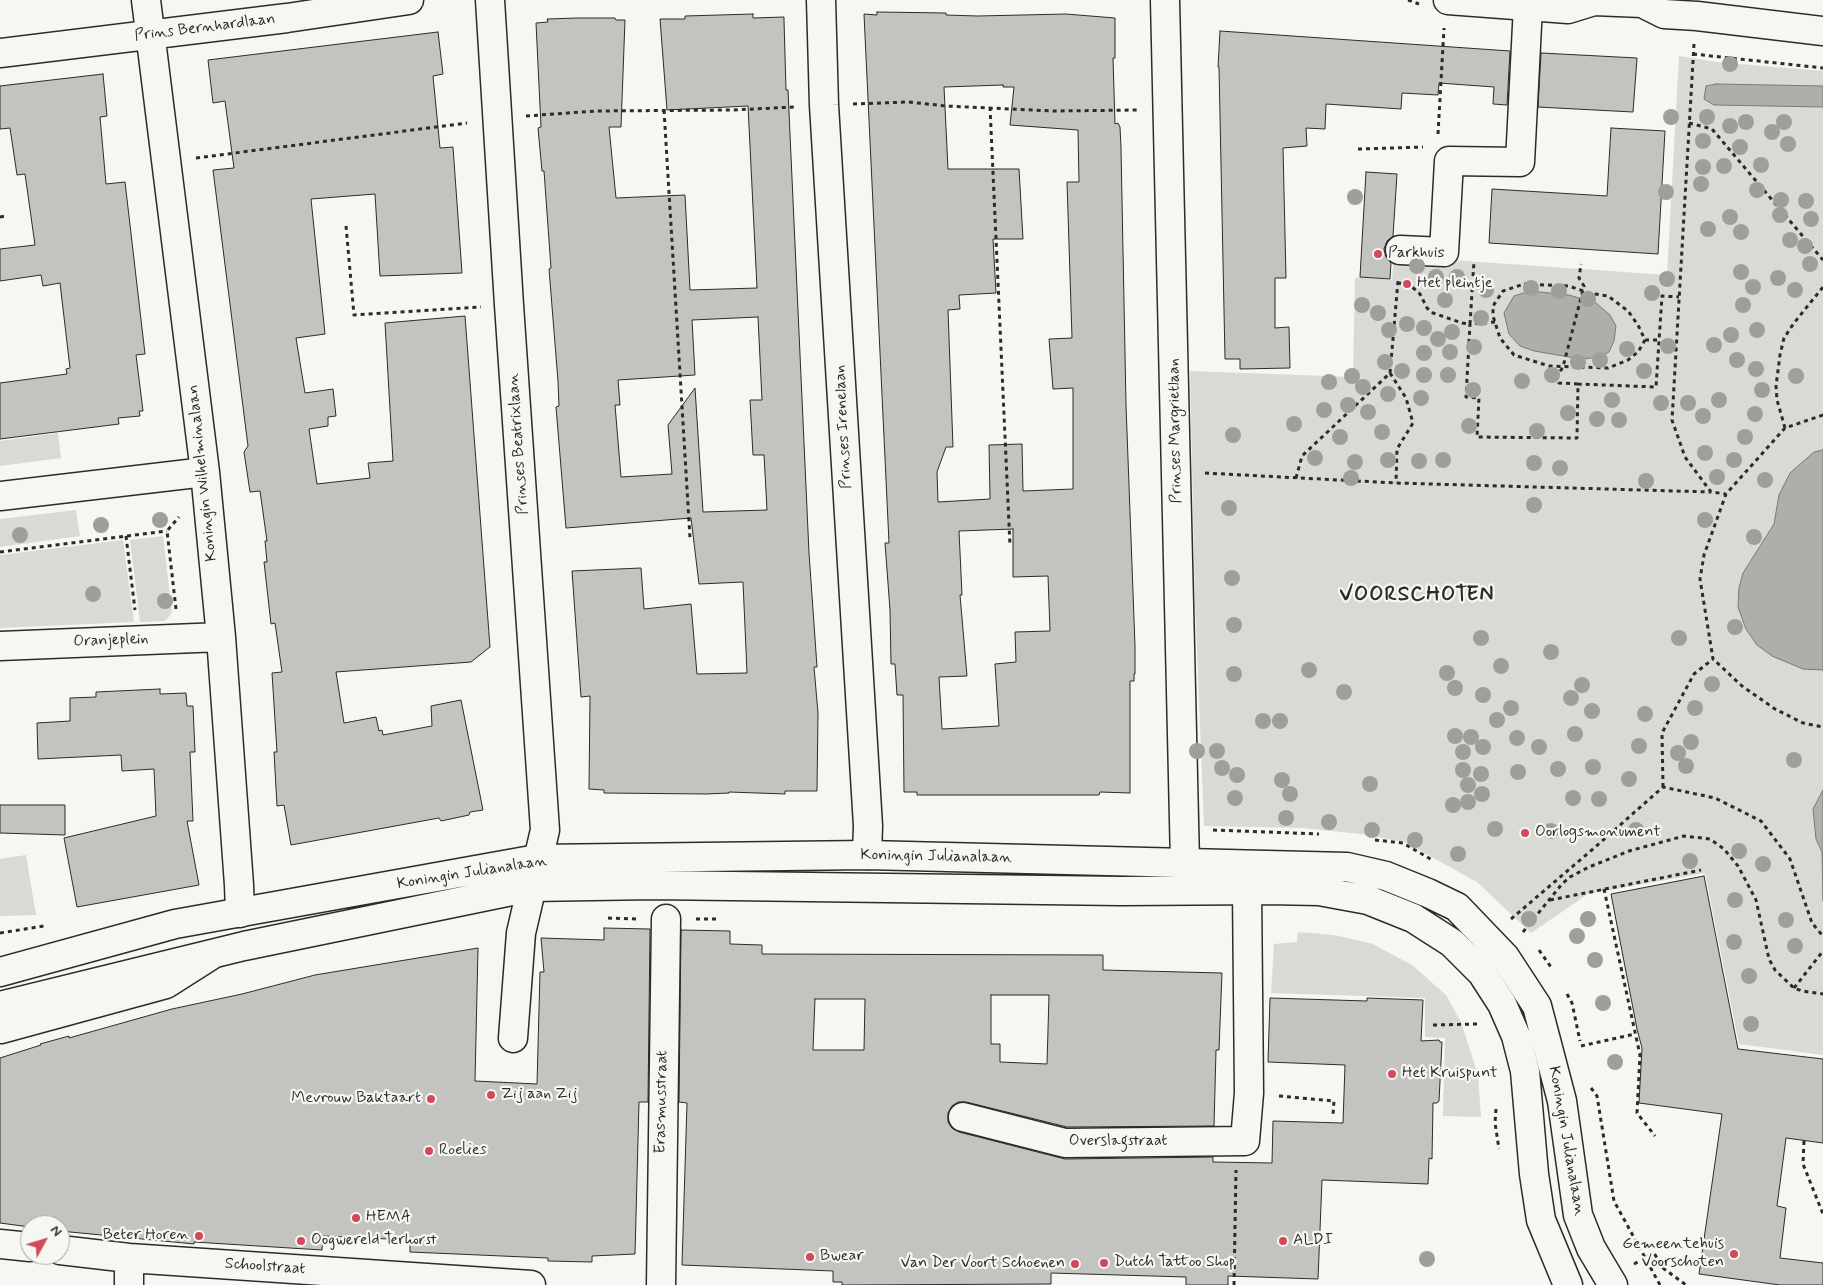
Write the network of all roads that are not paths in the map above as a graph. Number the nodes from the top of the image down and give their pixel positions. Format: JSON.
{"nodes":[{"id":1,"x":146,"y":0,"type":"edge"},
{"id":2,"x":410,"y":0,"type":"edge"},
{"id":3,"x":490,"y":0,"type":"edge"},
{"id":4,"x":820,"y":0,"type":"edge"},
{"id":5,"x":1165,"y":0,"type":"edge"},
{"id":6,"x":1528,"y":6,"type":"junction"},
{"id":7,"x":1698,"y":8,"type":"edge"},
{"id":8,"x":1446,"y":11,"type":"edge"},
{"id":9,"x":1823,"y":31,"type":"edge"},
{"id":10,"x":150,"y":35,"type":"junction"},
{"id":11,"x":0,"y":53,"type":"edge"},
{"id":12,"x":1400,"y":250,"type":"road end"},
{"id":13,"x":205,"y":479,"type":"junction"},
{"id":14,"x":0,"y":496,"type":"edge"},
{"id":15,"x":221,"y":637,"type":"junction"},
{"id":16,"x":0,"y":646,"type":"edge"},
{"id":17,"x":867,"y":855,"type":"junction"},
{"id":18,"x":537,"y":859,"type":"junction"},
{"id":19,"x":1185,"y":863,"type":"junction"},
{"id":20,"x":531,"y":887,"type":"junction"},
{"id":21,"x":1247,"y":890,"type":"junction"},
{"id":22,"x":240,"y":913,"type":"junction"},
{"id":23,"x":666,"y":919,"type":"road end"},
{"id":24,"x":0,"y":972,"type":"edge"},
{"id":25,"x":0,"y":1017,"type":"edge"},
{"id":26,"x":513,"y":1038,"type":"dead end"},
{"id":27,"x":964,"y":1117,"type":"dead end"},
{"id":28,"x":0,"y":1244,"type":"edge"},
{"id":29,"x":20,"y":1246,"type":"edge"},
{"id":30,"x":70,"y":1251,"type":"edge"},
{"id":31,"x":129,"y":1258,"type":"junction"},
{"id":32,"x":315,"y":1278,"type":"edge"},
{"id":33,"x":1611,"y":1282,"type":"edge"},
{"id":34,"x":129,"y":1285,"type":"edge"},
{"id":35,"x":531,"y":1285,"type":"edge"},
{"id":36,"x":660,"y":1285,"type":"edge"},
{"id":37,"x":1568,"y":1285,"type":"edge"}],
"edges":[{"from":1,"to":10,"type":"street","name":"Koningin Wilhelminalaan"},
{"from":2,"to":10,"type":"street","name":"Prins Bernhardlaan"},
{"from":3,"to":18,"type":"street","name":"Prinses Beatrixlaan"},
{"from":4,"to":17,"type":"street","name":"Prinses Irenelaan"},
{"from":5,"to":19,"type":"street","name":"Prinses Margrietlaan"},
{"from":6,"to":7,"type":"street"},
{"from":6,"to":8,"type":"street"},
{"from":6,"to":12,"type":"street"},
{"from":7,"to":9,"type":"street"},
{"from":10,"to":11,"type":"street","name":"Prins Bernhardlaan"},
{"from":10,"to":13,"type":"street","name":"Koningin Wilhelminalaan"},
{"from":13,"to":14,"type":"street"},
{"from":13,"to":15,"type":"street","name":"Koningin Wilhelminalaan"},
{"from":15,"to":16,"type":"street","name":"Oranjeplein"},
{"from":15,"to":22,"type":"street","name":"Koningin Wilhelminalaan"},
{"from":17,"to":18,"type":"street","name":"Koningin Julianalaan"},
{"from":17,"to":19,"type":"street","name":"Koningin Julianalaan"},
{"from":18,"to":20,"type":"street","name":"Prinses Beatrixlaan"},
{"from":18,"to":22,"type":"street","name":"Koningin Julianalaan"},
{"from":19,"to":33,"type":"street","name":"Koningin Julianalaan"},
{"from":20,"to":21,"type":"street","name":"Koningin Julianalaan"},
{"from":20,"to":25,"type":"street","name":"Koningin Julianalaan"},
{"from":20,"to":26,"type":"street","name":"Koningin Julianalaan"},
{"from":21,"to":27,"type":"street","name":"Overslagstraat"},
{"from":21,"to":37,"type":"street","name":"Koningin Julianalaan"},
{"from":22,"to":24,"type":"street","name":"Koningin Julianalaan"},
{"from":23,"to":36,"type":"street","name":"Erasmusstraat"},
{"from":28,"to":29,"type":"street"},
{"from":30,"to":31,"type":"street","name":"Schoolstraat"},
{"from":31,"to":32,"type":"street","name":"Schoolstraat"},
{"from":31,"to":34,"type":"street"},
{"from":32,"to":35,"type":"street","name":"Schoolstraat"}]}
